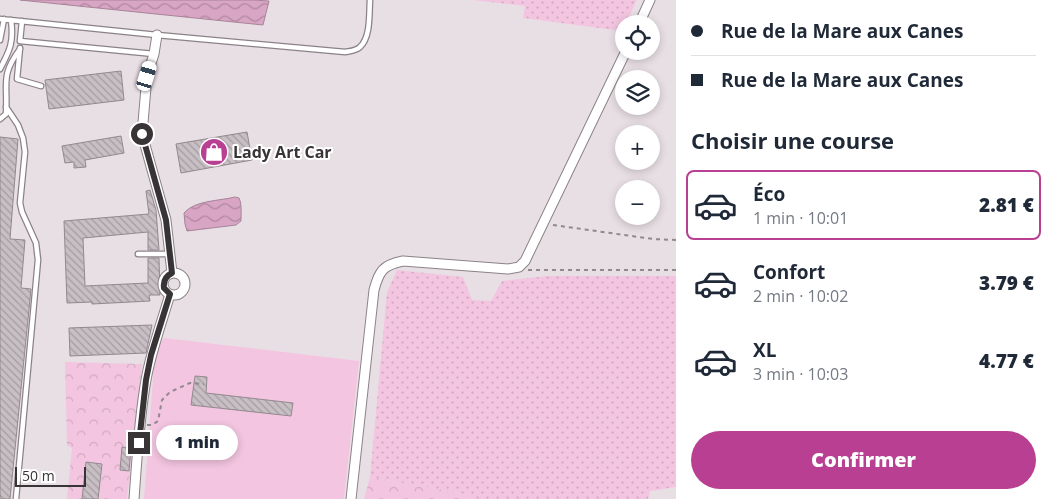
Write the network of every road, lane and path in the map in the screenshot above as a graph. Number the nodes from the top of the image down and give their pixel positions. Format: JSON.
{"nodes":[{"id":1,"x":370,"y":0,"type":"edge"},
{"id":2,"x":650,"y":0,"type":"edge"},
{"id":3,"x":643,"y":15,"type":"edge"},
{"id":4,"x":2,"y":19,"type":"edge"},
{"id":5,"x":11,"y":20,"type":"junction"},
{"id":6,"x":22,"y":21,"type":"junction"},
{"id":7,"x":157,"y":36,"type":"junction"},
{"id":8,"x":0,"y":40,"type":"edge"},
{"id":9,"x":20,"y":41,"type":"junction"},
{"id":10,"x":20,"y":49,"type":"junction"},
{"id":11,"x":154,"y":54,"type":"junction"},
{"id":12,"x":622,"y":60,"type":"edge"},
{"id":13,"x":0,"y":69,"type":"edge"},
{"id":14,"x":42,"y":86,"type":"dead end"},
{"id":15,"x":3,"y":101,"type":"edge"},
{"id":16,"x":6,"y":107,"type":"junction"},
{"id":17,"x":0,"y":119,"type":"edge"},
{"id":18,"x":543,"y":223,"type":"junction"},
{"id":19,"x":676,"y":240,"type":"edge"},
{"id":20,"x":138,"y":254,"type":"dead end"},
{"id":21,"x":169,"y":254,"type":"junction"},
{"id":22,"x":525,"y":270,"type":"dead end"},
{"id":23,"x":676,"y":270,"type":"edge"},
{"id":24,"x":172,"y":273,"type":"junction"},
{"id":25,"x":170,"y":294,"type":"junction"},
{"id":26,"x":204,"y":384,"type":"dead end"},
{"id":27,"x":140,"y":425,"type":"junction"},
{"id":28,"x":16,"y":499,"type":"edge"},
{"id":29,"x":134,"y":499,"type":"edge"},
{"id":30,"x":351,"y":499,"type":"edge"}],
"edges":[{"from":1,"to":7,"type":"lane"},
{"from":2,"to":3,"type":"street"},
{"from":4,"to":5,"type":"lane"},
{"from":4,"to":8,"type":"lane"},
{"from":5,"to":6,"type":"lane"},
{"from":5,"to":13,"type":"lane"},
{"from":6,"to":7,"type":"lane"},
{"from":6,"to":9,"type":"lane"},
{"from":7,"to":11,"type":"street"},
{"from":9,"to":10,"type":"lane"},
{"from":9,"to":11,"type":"lane"},
{"from":10,"to":14,"type":"lane"},
{"from":10,"to":15,"type":"lane"},
{"from":11,"to":21,"type":"street"},
{"from":12,"to":18,"type":"street"},
{"from":15,"to":16,"type":"lane"},
{"from":16,"to":17,"type":"lane"},
{"from":16,"to":28,"type":"lane"},
{"from":18,"to":19,"type":"path"},
{"from":18,"to":30,"type":"street"},
{"from":20,"to":21,"type":"lane"},
{"from":21,"to":24,"type":"street"},
{"from":22,"to":23,"type":"path"},
{"from":24,"to":25,"type":"street"},
{"from":24,"to":25,"type":"street"},
{"from":25,"to":27,"type":"street"},
{"from":26,"to":27,"type":"path"},
{"from":27,"to":29,"type":"street"}]}
